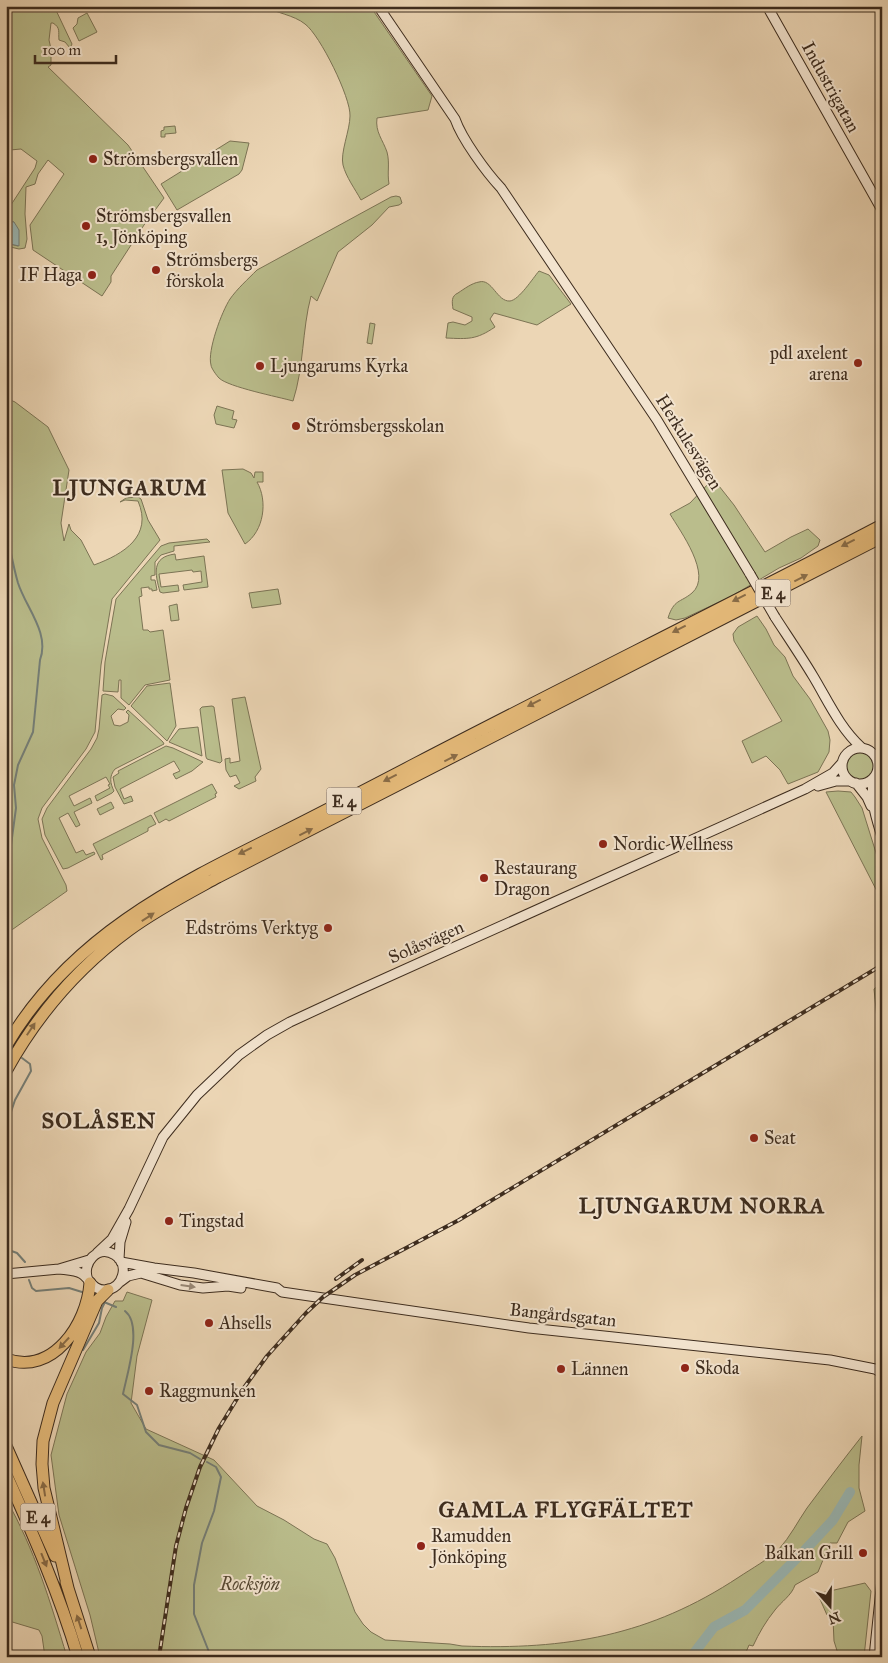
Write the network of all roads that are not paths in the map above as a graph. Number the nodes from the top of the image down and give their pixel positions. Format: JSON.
{"nodes":[{"id":1,"x":378,"y":6,"type":"edge"},
{"id":2,"x":767,"y":6,"type":"edge"},
{"id":3,"x":882,"y":210,"type":"edge"},
{"id":4,"x":882,"y":525,"type":"edge"},
{"id":5,"x":882,"y":537,"type":"edge"},
{"id":6,"x":838,"y":720,"type":"junction"},
{"id":7,"x":861,"y":747,"type":"junction"},
{"id":8,"x":877,"y":752,"type":"edge"},
{"id":9,"x":844,"y":759,"type":"junction"},
{"id":10,"x":880,"y":765,"type":"edge"},
{"id":11,"x":874,"y":777,"type":"junction"},
{"id":12,"x":853,"y":782,"type":"junction"},
{"id":13,"x":806,"y":789,"type":"junction"},
{"id":14,"x":874,"y":812,"type":"junction"},
{"id":15,"x":882,"y":837,"type":"edge"},
{"id":16,"x":6,"y":1046,"type":"edge"},
{"id":17,"x":6,"y":1071,"type":"edge"},
{"id":18,"x":129,"y":1209,"type":"junction"},
{"id":19,"x":98,"y":1253,"type":"junction"},
{"id":20,"x":89,"y":1260,"type":"junction"},
{"id":21,"x":120,"y":1260,"type":"junction"},
{"id":22,"x":59,"y":1269,"type":"junction"},
{"id":23,"x":6,"y":1274,"type":"edge"},
{"id":24,"x":89,"y":1282,"type":"junction"},
{"id":25,"x":120,"y":1282,"type":"junction"},
{"id":26,"x":108,"y":1290,"type":"junction"},
{"id":27,"x":282,"y":1292,"type":"junction"},
{"id":28,"x":6,"y":1359,"type":"edge"},
{"id":29,"x":841,"y":1362,"type":"junction"},
{"id":30,"x":882,"y":1364,"type":"edge"},
{"id":31,"x":882,"y":1373,"type":"edge"},
{"id":32,"x":6,"y":1446,"type":"edge"},
{"id":33,"x":6,"y":1474,"type":"edge"},
{"id":34,"x":6,"y":1483,"type":"edge"},
{"id":35,"x":25,"y":1515,"type":"junction"},
{"id":36,"x":882,"y":1579,"type":"edge"},
{"id":37,"x":68,"y":1588,"type":"junction"},
{"id":38,"x":78,"y":1657,"type":"edge"},
{"id":39,"x":90,"y":1657,"type":"edge"},
{"id":40,"x":874,"y":1657,"type":"edge"}],
"edges":[{"from":1,"to":6,"type":"street","name":"Herkulesvägen","bridge":true},
{"from":2,"to":3,"type":"street","name":"Industrigatan"},
{"from":4,"to":16,"type":"highway","number":"E 4","one_way":true},
{"from":17,"to":5,"type":"highway","number":"E 4","one_way":true},
{"from":6,"to":7,"type":"street","name":"Herkulesvägen"},
{"from":6,"to":9,"type":"street","name":"Herkulesvägen"},
{"from":7,"to":8,"type":"street"},
{"from":7,"to":9,"type":"street"},
{"from":8,"to":10,"type":"street"},
{"from":9,"to":12,"type":"street"},
{"from":9,"to":13,"type":"street","name":"Solåsvägen"},
{"from":10,"to":11,"type":"street"},
{"from":11,"to":12,"type":"street"},
{"from":11,"to":14,"type":"street"},
{"from":12,"to":13,"type":"street","name":"Solåsvägen"},
{"from":12,"to":14,"type":"street"},
{"from":13,"to":18,"type":"street","name":"Solåsvägen"},
{"from":14,"to":15,"type":"street"},
{"from":18,"to":19,"type":"street","name":"Solåsvägen"},
{"from":18,"to":21,"type":"street","name":"Solåsvägen"},
{"from":19,"to":20,"type":"street"},
{"from":19,"to":21,"type":"street"},
{"from":20,"to":22,"type":"street"},
{"from":20,"to":24,"type":"street"},
{"from":21,"to":25,"type":"street"},
{"from":21,"to":27,"type":"street","name":"Bangårdsgatan"},
{"from":22,"to":23,"type":"street"},
{"from":22,"to":24,"type":"street"},
{"from":24,"to":26,"type":"street"},
{"from":24,"to":28,"type":"highway","one_way":true},
{"from":25,"to":26,"type":"street"},
{"from":25,"to":27,"type":"street","name":"Bangårdsgatan","one_way":true},
{"from":37,"to":26,"type":"highway","one_way":true},
{"from":27,"to":29,"type":"street","name":"Bangårdsgatan"},
{"from":29,"to":30,"type":"street","name":"Bangårdsgatan"},
{"from":29,"to":31,"type":"street","name":"Bangårdsgatan"},
{"from":32,"to":37,"type":"highway","number":"E 4"},
{"from":33,"to":35,"type":"highway","number":"E 4"},
{"from":34,"to":35,"type":"highway"},
{"from":35,"to":38,"type":"highway","number":"E 4","one_way":true},
{"from":36,"to":40,"type":"street"},
{"from":39,"to":37,"type":"highway","number":"E 4","one_way":true}]}
